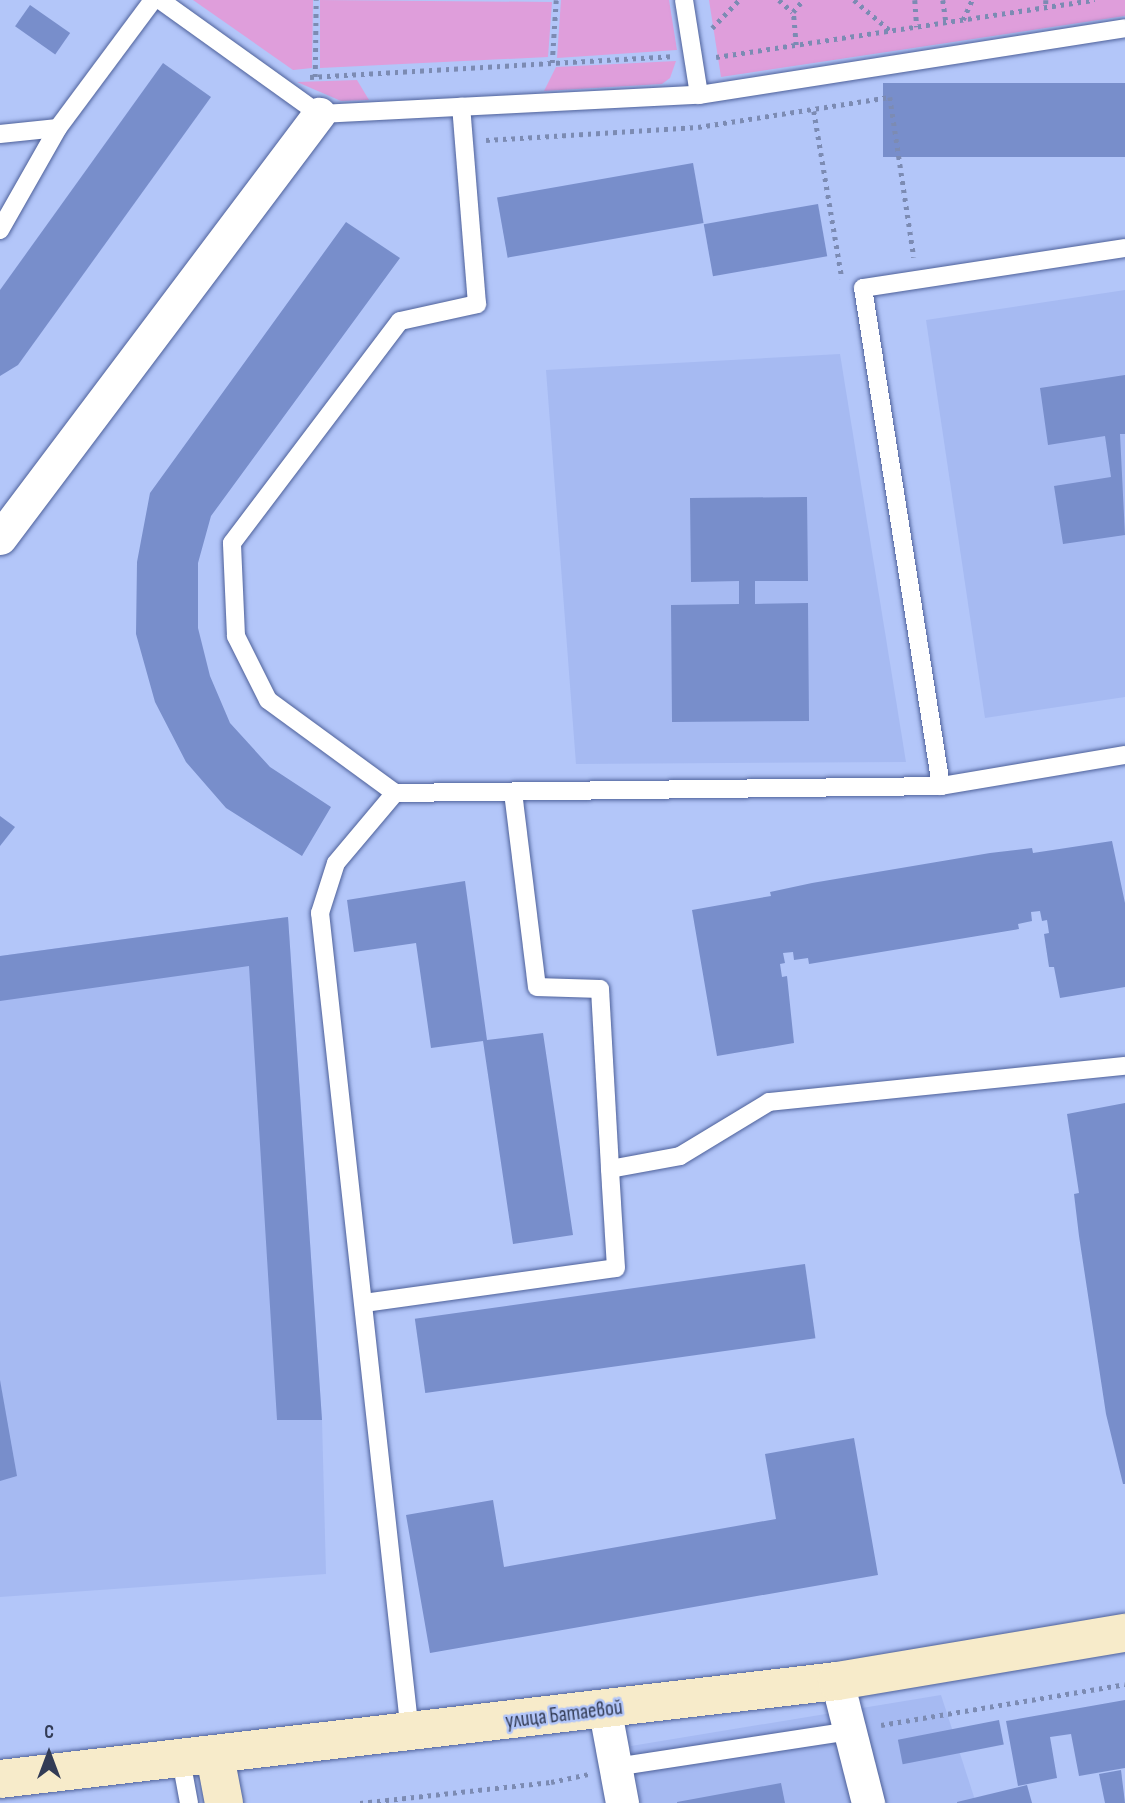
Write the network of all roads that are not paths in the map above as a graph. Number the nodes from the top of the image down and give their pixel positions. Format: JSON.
{"nodes":[{"id":1,"x":153,"y":0,"type":"edge"},
{"id":2,"x":160,"y":0,"type":"edge"},
{"id":3,"x":684,"y":0,"type":"edge"},
{"id":4,"x":1125,"y":29,"type":"edge"},
{"id":5,"x":699,"y":95,"type":"junction"},
{"id":6,"x":461,"y":107,"type":"junction"},
{"id":7,"x":319,"y":114,"type":"junction"},
{"id":8,"x":58,"y":128,"type":"junction"},
{"id":9,"x":0,"y":134,"type":"edge"},
{"id":10,"x":0,"y":230,"type":"edge"},
{"id":11,"x":1125,"y":248,"type":"edge"},
{"id":12,"x":0,"y":538,"type":"edge"},
{"id":13,"x":1125,"y":755,"type":"edge"},
{"id":14,"x":941,"y":786,"type":"junction"},
{"id":15,"x":513,"y":792,"type":"junction"},
{"id":16,"x":395,"y":793,"type":"junction"},
{"id":17,"x":1125,"y":1066,"type":"edge"},
{"id":18,"x":610,"y":1169,"type":"junction"},
{"id":19,"x":364,"y":1303,"type":"junction"},
{"id":20,"x":1125,"y":1633,"type":"edge"},
{"id":21,"x":836,"y":1681,"type":"junction"},
{"id":22,"x":605,"y":1711,"type":"junction"},
{"id":23,"x":865,"y":1728,"type":"junction"},
{"id":24,"x":410,"y":1733,"type":"junction"},
{"id":25,"x":198,"y":1758,"type":"junction"},
{"id":26,"x":615,"y":1768,"type":"junction"},
{"id":27,"x":0,"y":1779,"type":"edge"},
{"id":28,"x":189,"y":1803,"type":"edge"},
{"id":29,"x":224,"y":1803,"type":"edge"},
{"id":30,"x":622,"y":1803,"type":"edge"},
{"id":31,"x":868,"y":1803,"type":"edge"}],
"edges":[{"from":1,"to":8,"type":"lane"},
{"from":2,"to":7,"type":"lane"},
{"from":3,"to":5,"type":"lane"},
{"from":4,"to":5,"type":"lane"},
{"from":5,"to":6,"type":"lane"},
{"from":6,"to":7,"type":"lane"},
{"from":6,"to":16,"type":"lane"},
{"from":7,"to":12,"type":"street"},
{"from":8,"to":9,"type":"lane"},
{"from":8,"to":10,"type":"lane"},
{"from":11,"to":14,"type":"lane"},
{"from":13,"to":14,"type":"lane"},
{"from":14,"to":15,"type":"lane"},
{"from":15,"to":16,"type":"lane"},
{"from":15,"to":18,"type":"lane"},
{"from":16,"to":19,"type":"lane"},
{"from":17,"to":18,"type":"lane"},
{"from":18,"to":19,"type":"lane"},
{"from":19,"to":24,"type":"lane"},
{"from":20,"to":21,"type":"main road","name":"улица Батаевой"},
{"from":21,"to":22,"type":"main road","name":"улица Батаевой"},
{"from":21,"to":23,"type":"street"},
{"from":22,"to":24,"type":"main road","name":"улица Батаевой"},
{"from":22,"to":26,"type":"street"},
{"from":23,"to":26,"type":"lane"},
{"from":23,"to":31,"type":"street"},
{"from":24,"to":25,"type":"main road","name":"улица Батаевой"},
{"from":25,"to":27,"type":"main road","name":"улица Батаевой"},
{"from":25,"to":28,"type":"lane"},
{"from":25,"to":29,"type":"main road"},
{"from":26,"to":30,"type":"street"}]}
